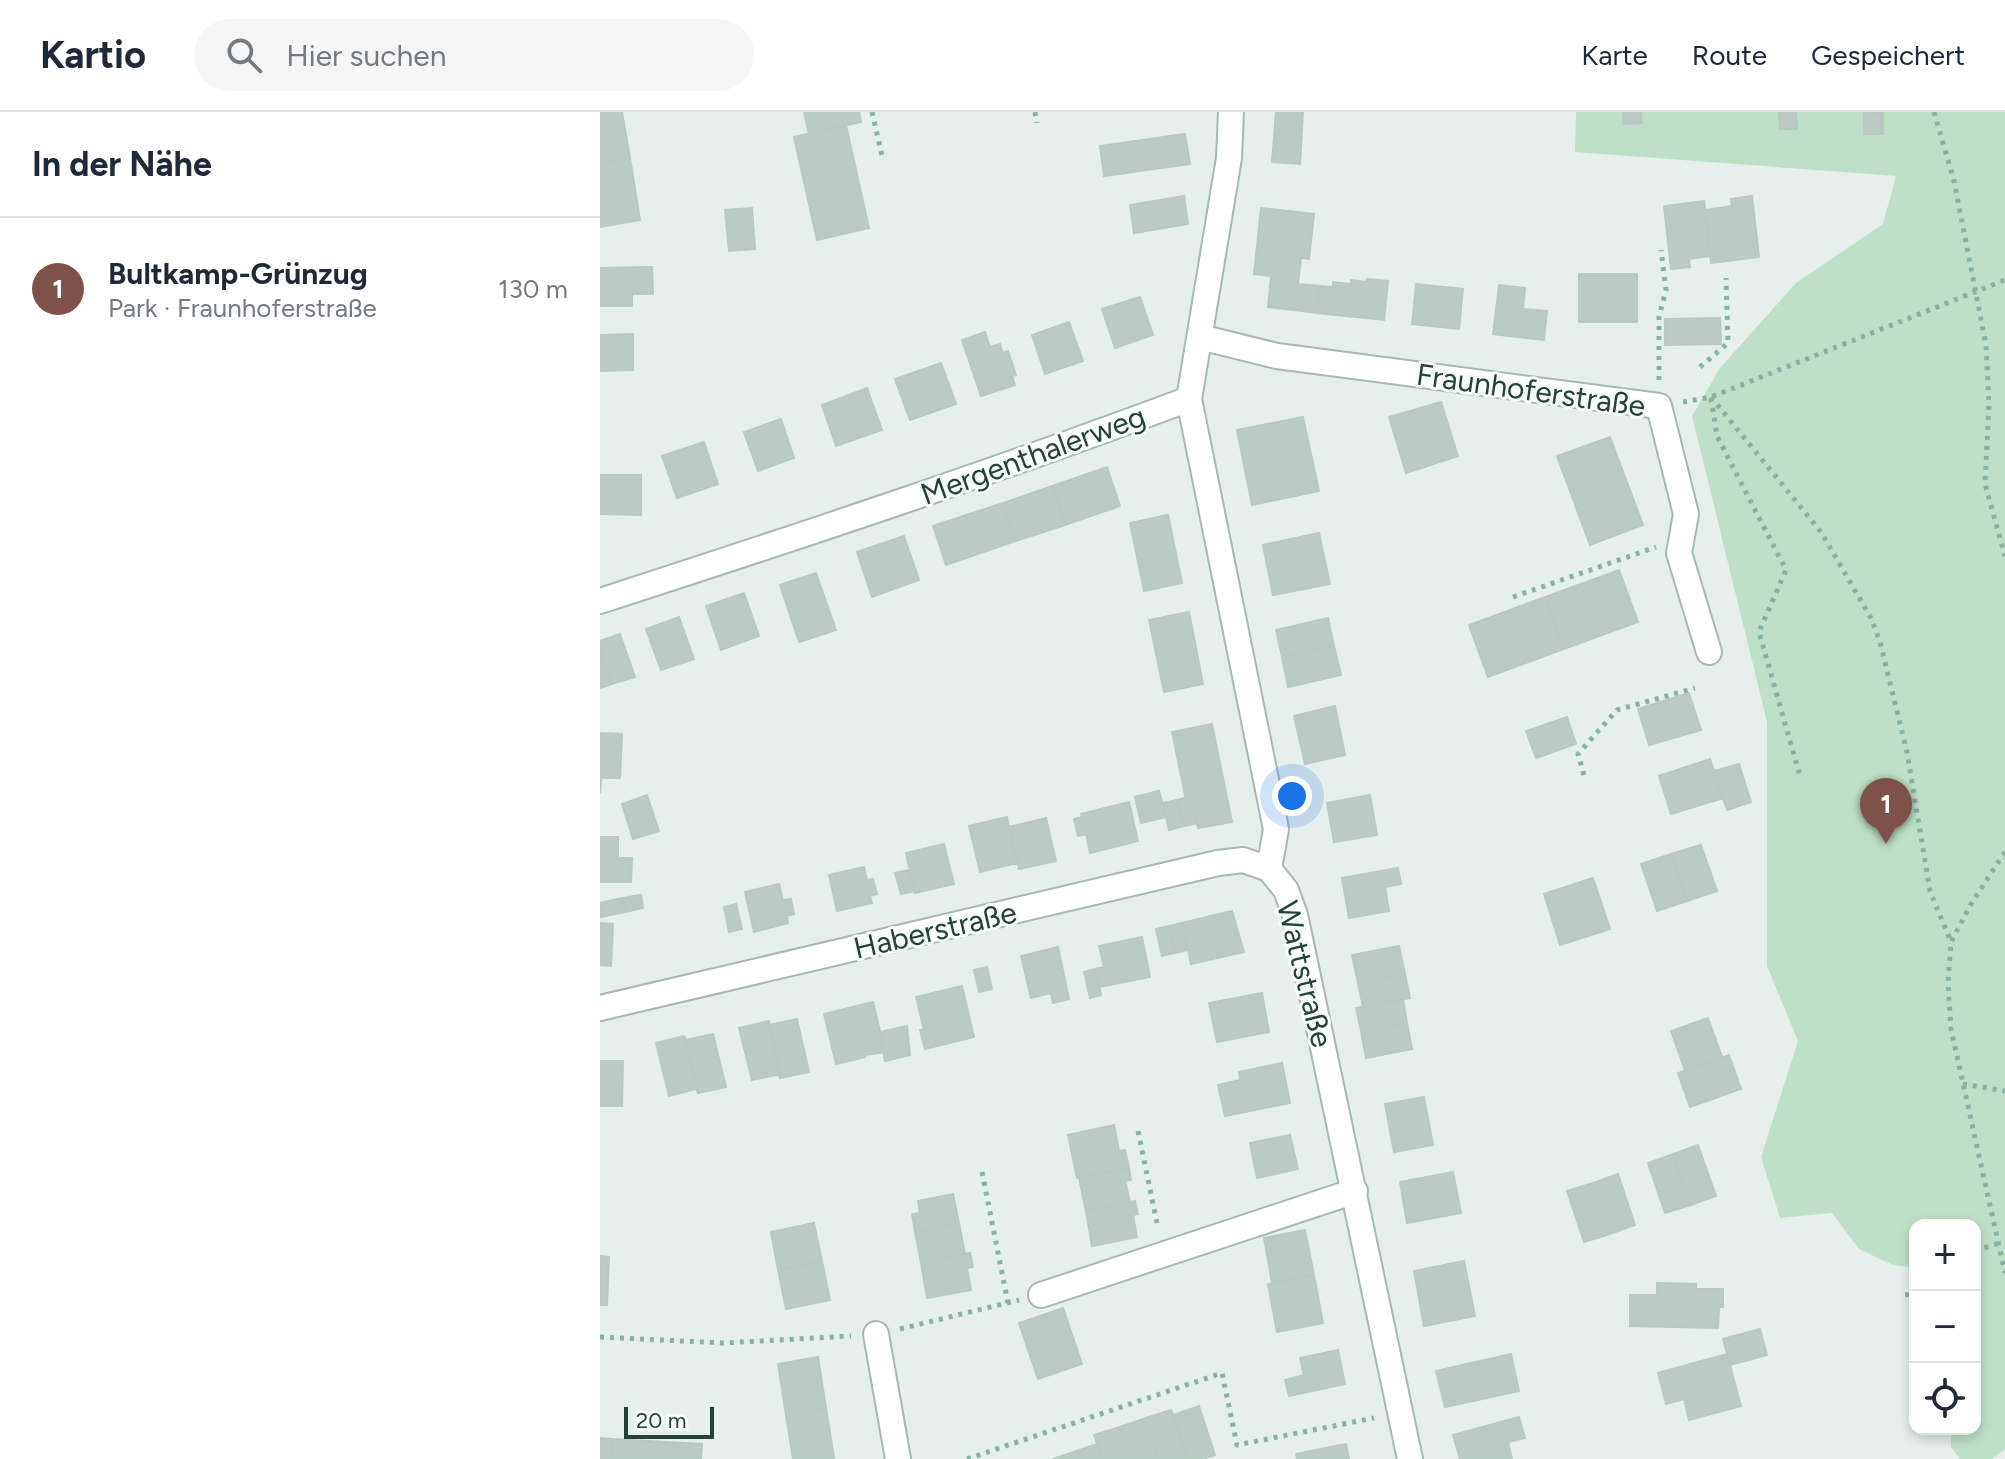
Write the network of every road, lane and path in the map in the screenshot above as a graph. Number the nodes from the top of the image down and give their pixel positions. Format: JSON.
{"nodes":[{"id":1,"x":872,"y":112,"type":"edge"},
{"id":2,"x":1035,"y":112,"type":"edge"},
{"id":3,"x":1231,"y":112,"type":"edge"},
{"id":4,"x":1934,"y":112,"type":"edge"},
{"id":5,"x":1037,"y":123,"type":"dead end"},
{"id":6,"x":883,"y":160,"type":"dead end"},
{"id":7,"x":1661,"y":250,"type":"dead end"},
{"id":8,"x":1726,"y":278,"type":"dead end"},
{"id":9,"x":2005,"y":280,"type":"edge"},
{"id":10,"x":1976,"y":290,"type":"junction"},
{"id":11,"x":1200,"y":337,"type":"junction"},
{"id":12,"x":1700,"y":367,"type":"dead end"},
{"id":13,"x":1711,"y":397,"type":"junction"},
{"id":14,"x":1189,"y":399,"type":"junction"},
{"id":15,"x":1659,"y":406,"type":"junction"},
{"id":16,"x":1682,"y":538,"type":"junction"},
{"id":17,"x":2005,"y":556,"type":"edge"},
{"id":18,"x":1513,"y":597,"type":"dead end"},
{"id":19,"x":600,"y":601,"type":"edge"},
{"id":20,"x":1709,"y":652,"type":"dead end"},
{"id":21,"x":1695,"y":688,"type":"dead end"},
{"id":22,"x":1584,"y":775,"type":"dead end"},
{"id":23,"x":1800,"y":776,"type":"dead end"},
{"id":24,"x":2005,"y":852,"type":"edge"},
{"id":25,"x":1269,"y":869,"type":"junction"},
{"id":26,"x":1951,"y":942,"type":"junction"},
{"id":27,"x":600,"y":1008,"type":"edge"},
{"id":28,"x":1962,"y":1084,"type":"junction"},
{"id":29,"x":2005,"y":1091,"type":"edge"},
{"id":30,"x":1138,"y":1131,"type":"dead end"},
{"id":31,"x":982,"y":1172,"type":"dead end"},
{"id":32,"x":1355,"y":1191,"type":"junction"},
{"id":33,"x":2000,"y":1243,"type":"junction"},
{"id":34,"x":1981,"y":1247,"type":"edge"},
{"id":35,"x":1163,"y":1255,"type":"junction"},
{"id":36,"x":2005,"y":1273,"type":"edge"},
{"id":37,"x":1041,"y":1295,"type":"joint"},
{"id":38,"x":1905,"y":1295,"type":"dead end"},
{"id":39,"x":1909,"y":1295,"type":"edge"},
{"id":40,"x":1008,"y":1303,"type":"junction"},
{"id":41,"x":876,"y":1334,"type":"junction"},
{"id":42,"x":600,"y":1337,"type":"edge"},
{"id":43,"x":1401,"y":1413,"type":"junction"},
{"id":44,"x":898,"y":1459,"type":"edge"},
{"id":45,"x":967,"y":1459,"type":"edge"},
{"id":46,"x":1410,"y":1459,"type":"edge"}],
"edges":[{"from":1,"to":6,"type":"path"},
{"from":2,"to":5,"type":"path"},
{"from":3,"to":11,"type":"street"},
{"from":4,"to":10,"type":"path"},
{"from":7,"to":15,"type":"path"},
{"from":8,"to":12,"type":"path"},
{"from":9,"to":10,"type":"path"},
{"from":10,"to":13,"type":"path"},
{"from":10,"to":17,"type":"path"},
{"from":11,"to":14,"type":"street"},
{"from":11,"to":15,"type":"street","name":"Fraunhoferstraße"},
{"from":13,"to":15,"type":"path"},
{"from":13,"to":23,"type":"path"},
{"from":13,"to":26,"type":"path"},
{"from":14,"to":19,"type":"street","name":"Mergenthalerweg"},
{"from":14,"to":25,"type":"street","name":"Wattstraße"},
{"from":15,"to":16,"type":"street","name":"Fraunhoferstraße"},
{"from":16,"to":18,"type":"path"},
{"from":16,"to":20,"type":"street","name":"Fraunhoferstraße"},
{"from":21,"to":22,"type":"path"},
{"from":24,"to":26,"type":"path"},
{"from":25,"to":27,"type":"street","name":"Haberstraße"},
{"from":25,"to":32,"type":"street","name":"Wattstraße"},
{"from":26,"to":28,"type":"path"},
{"from":28,"to":29,"type":"path"},
{"from":28,"to":33,"type":"path"},
{"from":30,"to":35,"type":"path"},
{"from":31,"to":40,"type":"path"},
{"from":32,"to":35,"type":"street"},
{"from":32,"to":43,"type":"street","name":"Wattstraße"},
{"from":33,"to":34,"type":"path"},
{"from":33,"to":36,"type":"path"},
{"from":35,"to":37,"type":"street"},
{"from":37,"to":40,"type":"path"},
{"from":38,"to":39,"type":"path"},
{"from":40,"to":41,"type":"path"},
{"from":41,"to":42,"type":"path"},
{"from":41,"to":44,"type":"street"},
{"from":43,"to":45,"type":"path"},
{"from":43,"to":46,"type":"street","name":"Wattstraße"}]}
